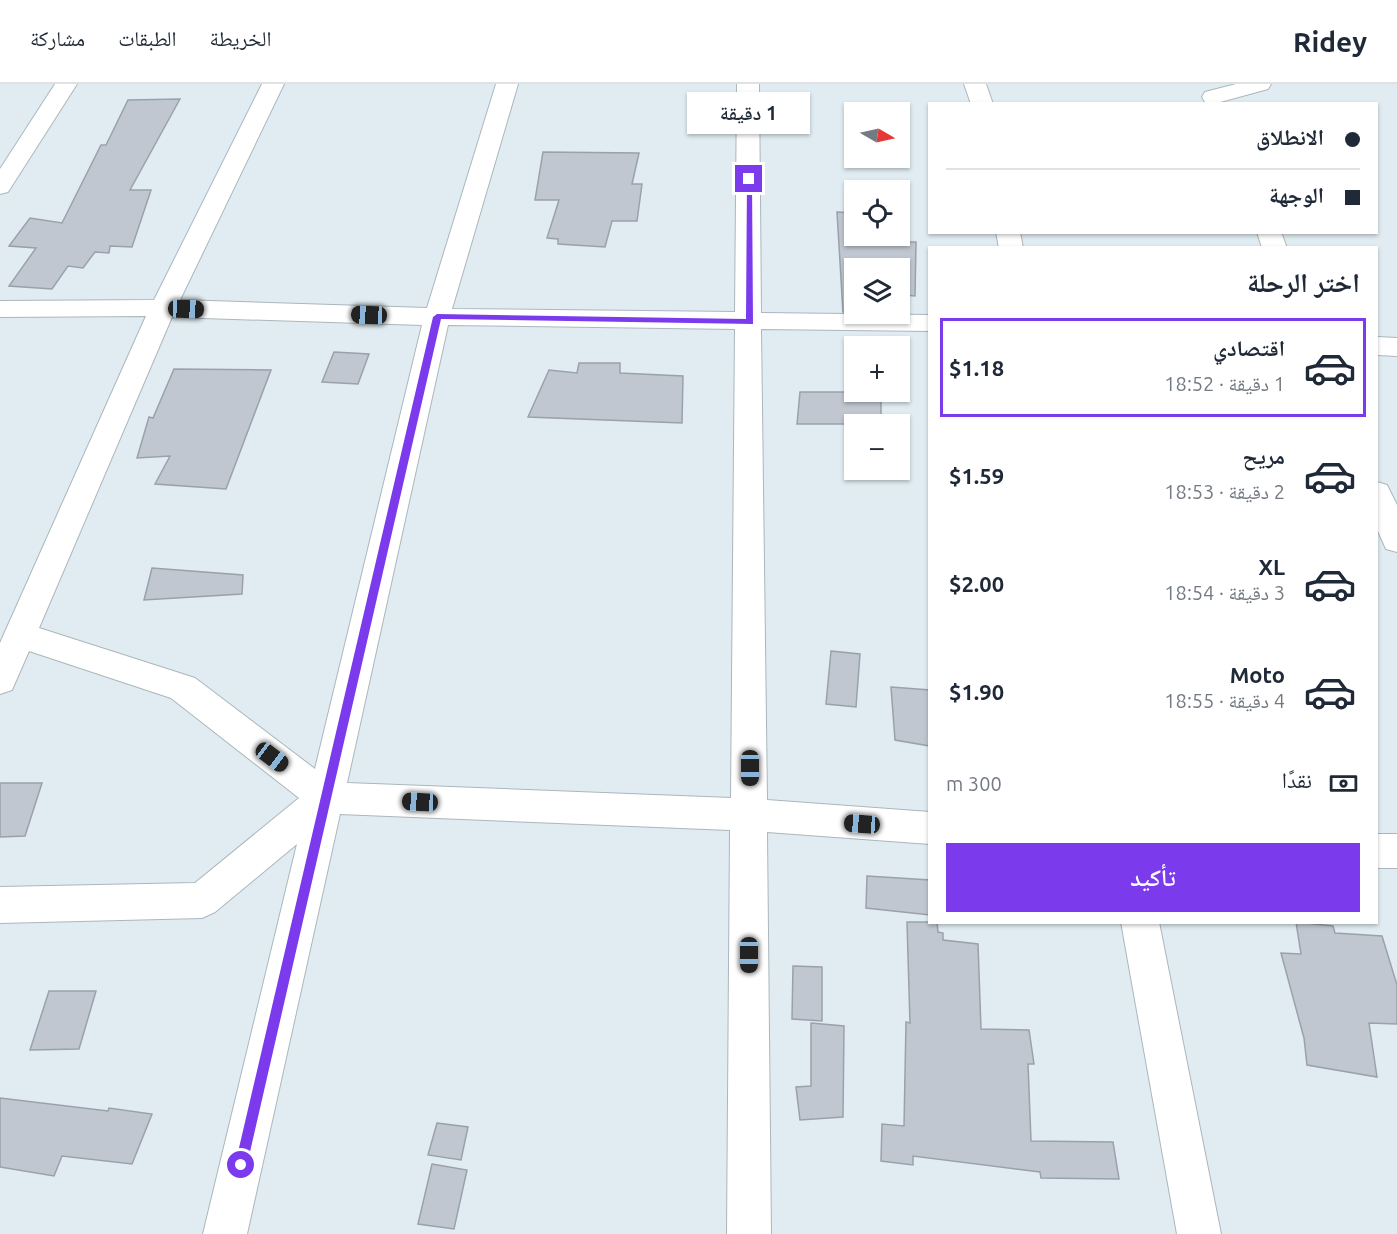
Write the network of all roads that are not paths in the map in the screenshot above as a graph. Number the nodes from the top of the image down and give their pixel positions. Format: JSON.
{"nodes":[{"id":1,"x":66,"y":84,"type":"edge"},
{"id":2,"x":273,"y":84,"type":"edge"},
{"id":3,"x":507,"y":84,"type":"edge"},
{"id":4,"x":748,"y":84,"type":"edge"},
{"id":5,"x":975,"y":84,"type":"edge"},
{"id":6,"x":1260,"y":84,"type":"edge"},
{"id":7,"x":1212,"y":95,"type":"edge"},
{"id":8,"x":981,"y":102,"type":"edge"},
{"id":9,"x":0,"y":187,"type":"edge"},
{"id":10,"x":163,"y":308,"type":"junction"},
{"id":11,"x":0,"y":309,"type":"edge"},
{"id":12,"x":437,"y":317,"type":"junction"},
{"id":13,"x":750,"y":322,"type":"junction"},
{"id":14,"x":928,"y":323,"type":"edge"},
{"id":15,"x":1378,"y":346,"type":"edge"},
{"id":16,"x":1397,"y":347,"type":"edge"},
{"id":17,"x":1378,"y":495,"type":"edge"},
{"id":18,"x":1397,"y":541,"type":"edge"},
{"id":19,"x":20,"y":635,"type":"junction"},
{"id":20,"x":0,"y":680,"type":"edge"},
{"id":21,"x":326,"y":798,"type":"junction"},
{"id":22,"x":750,"y":815,"type":"junction"},
{"id":23,"x":928,"y":828,"type":"edge"},
{"id":24,"x":1378,"y":851,"type":"edge"},
{"id":25,"x":1397,"y":851,"type":"edge"},
{"id":26,"x":0,"y":905,"type":"edge"},
{"id":27,"x":1140,"y":924,"type":"edge"},
{"id":28,"x":225,"y":1234,"type":"edge"},
{"id":29,"x":749,"y":1234,"type":"edge"},
{"id":30,"x":1199,"y":1234,"type":"edge"}],
"edges":[{"from":1,"to":9,"type":"street"},
{"from":2,"to":10,"type":"street"},
{"from":3,"to":12,"type":"street"},
{"from":4,"to":13,"type":"street"},
{"from":5,"to":8,"type":"street"},
{"from":6,"to":7,"type":"street"},
{"from":10,"to":11,"type":"street"},
{"from":10,"to":12,"type":"street"},
{"from":10,"to":19,"type":"street"},
{"from":12,"to":13,"type":"street"},
{"from":12,"to":21,"type":"street"},
{"from":13,"to":14,"type":"street"},
{"from":13,"to":22,"type":"street"},
{"from":15,"to":16,"type":"street"},
{"from":17,"to":18,"type":"street"},
{"from":19,"to":20,"type":"street"},
{"from":19,"to":21,"type":"street"},
{"from":21,"to":22,"type":"street"},
{"from":21,"to":26,"type":"street"},
{"from":21,"to":28,"type":"street"},
{"from":22,"to":23,"type":"street"},
{"from":22,"to":29,"type":"street"},
{"from":24,"to":25,"type":"street"},
{"from":27,"to":30,"type":"street"}]}
